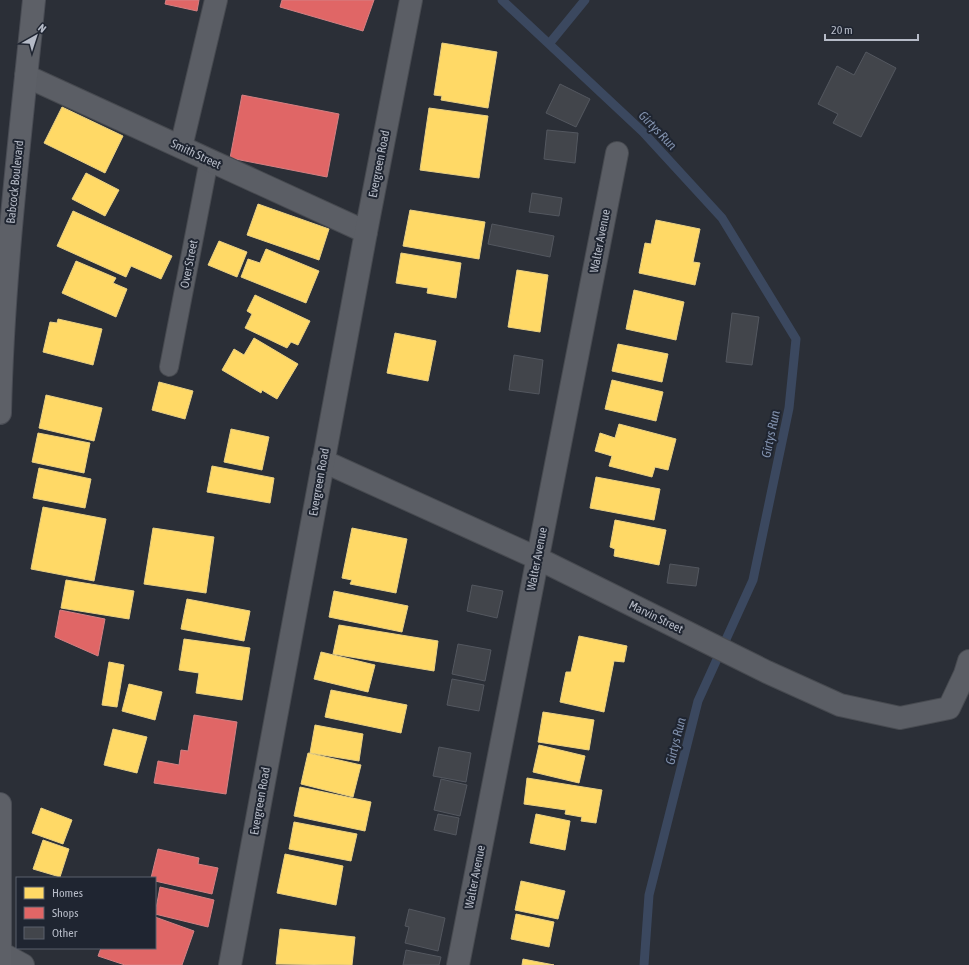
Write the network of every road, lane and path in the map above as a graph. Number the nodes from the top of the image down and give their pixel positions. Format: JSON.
{"nodes":[{"id":1,"x":34,"y":0,"type":"edge"},
{"id":2,"x":216,"y":0,"type":"edge"},
{"id":3,"x":411,"y":0,"type":"edge"},
{"id":4,"x":26,"y":76,"type":"junction"},
{"id":5,"x":181,"y":147,"type":"junction"},
{"id":6,"x":617,"y":153,"type":"dead end"},
{"id":7,"x":209,"y":160,"type":"junction"},
{"id":8,"x":366,"y":232,"type":"junction"},
{"id":9,"x":3,"y":283,"type":"edge"},
{"id":10,"x":169,"y":367,"type":"dead end"},
{"id":11,"x":0,"y":413,"type":"edge"},
{"id":12,"x":323,"y":461,"type":"junction"},
{"id":13,"x":537,"y":558,"type":"junction"},
{"id":14,"x":969,"y":661,"type":"edge"},
{"id":15,"x":0,"y":804,"type":"edge"},
{"id":16,"x":0,"y":957,"type":"edge"},
{"id":17,"x":22,"y":965,"type":"edge"},
{"id":18,"x":230,"y":965,"type":"edge"},
{"id":19,"x":458,"y":965,"type":"edge"}],
"edges":[{"from":1,"to":4,"type":"main road","name":"Babcock Boulevard"},
{"from":2,"to":5,"type":"street"},
{"from":3,"to":8,"type":"street","name":"Evergreen Road"},
{"from":4,"to":5,"type":"street","name":"Smith Street"},
{"from":4,"to":9,"type":"main road","name":"Babcock Boulevard"},
{"from":5,"to":7,"type":"street","name":"Smith Street"},
{"from":6,"to":13,"type":"street","name":"Walter Avenue"},
{"from":7,"to":8,"type":"street","name":"Smith Street"},
{"from":7,"to":10,"type":"lane","name":"Over Street"},
{"from":8,"to":12,"type":"street","name":"Evergreen Road"},
{"from":9,"to":11,"type":"main road","name":"Babcock Boulevard"},
{"from":12,"to":13,"type":"street","name":"Marvin Street"},
{"from":12,"to":18,"type":"street","name":"Evergreen Road"},
{"from":13,"to":14,"type":"street","name":"Marvin Street"},
{"from":13,"to":19,"type":"street","name":"Walter Avenue"},
{"from":15,"to":16,"type":"main road"},
{"from":16,"to":17,"type":"street"}]}
